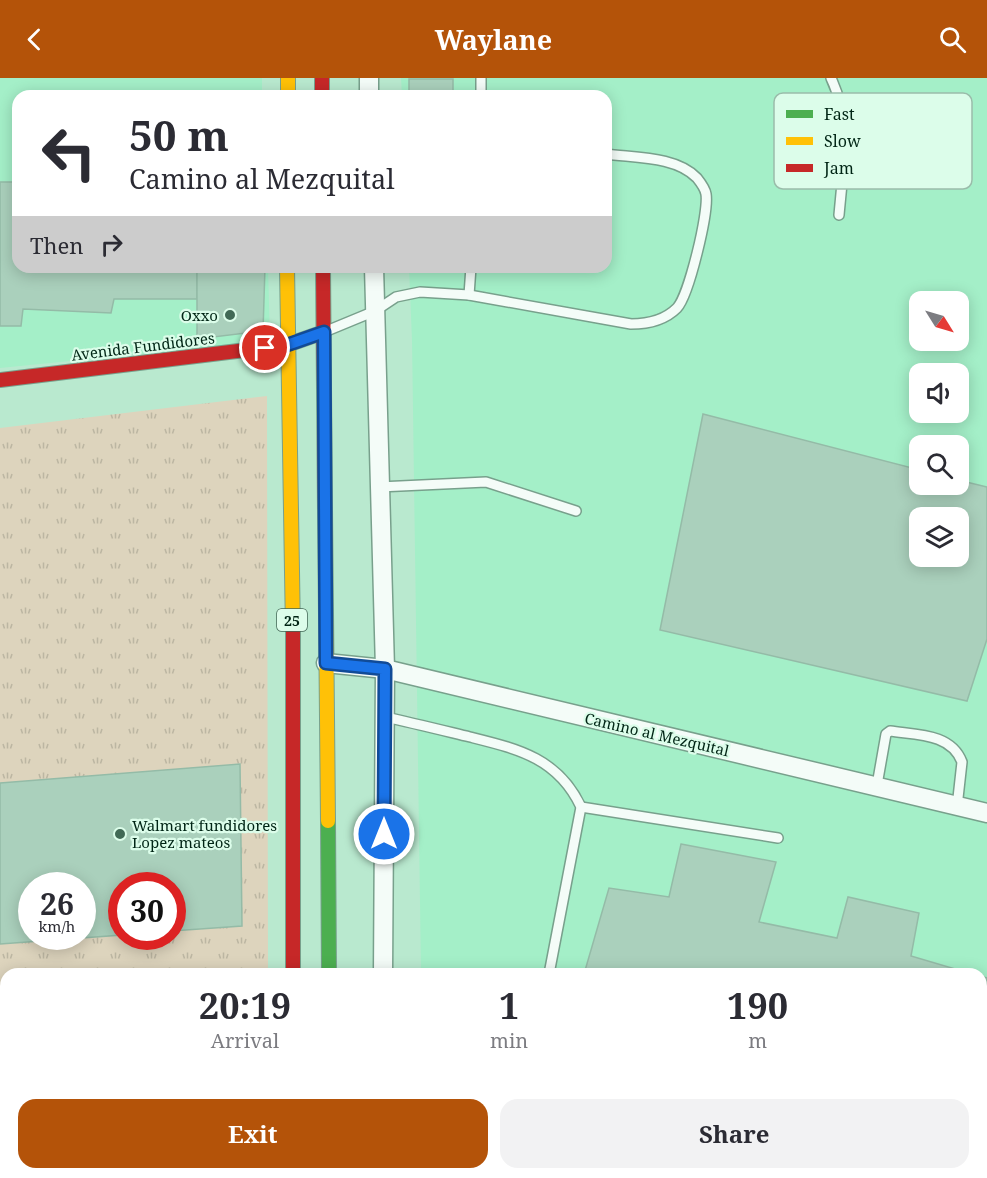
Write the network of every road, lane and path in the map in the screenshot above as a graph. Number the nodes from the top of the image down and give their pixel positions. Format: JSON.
{"nodes":[{"id":1,"x":831,"y":78,"type":"edge"},
{"id":2,"x":838,"y":93,"type":"edge"},
{"id":3,"x":612,"y":155,"type":"edge"},
{"id":4,"x":841,"y":189,"type":"edge"},
{"id":5,"x":839,"y":215,"type":"dead end"},
{"id":6,"x":287,"y":273,"type":"edge"},
{"id":7,"x":324,"y":273,"type":"edge"},
{"id":8,"x":374,"y":273,"type":"edge"},
{"id":9,"x":471,"y":273,"type":"edge"},
{"id":10,"x":469,"y":295,"type":"junction"},
{"id":11,"x":375,"y":311,"type":"junction"},
{"id":12,"x":324,"y":332,"type":"junction"},
{"id":13,"x":287,"y":345,"type":"junction"},
{"id":14,"x":0,"y":380,"type":"edge"},
{"id":15,"x":378,"y":487,"type":"junction"},
{"id":16,"x":576,"y":511,"type":"dead end"},
{"id":17,"x":326,"y":663,"type":"junction"},
{"id":18,"x":385,"y":669,"type":"junction"},
{"id":19,"x":384,"y":717,"type":"junction"},
{"id":20,"x":877,"y":786,"type":"junction"},
{"id":21,"x":581,"y":807,"type":"junction"},
{"id":22,"x":957,"y":807,"type":"junction"},
{"id":23,"x":987,"y":813,"type":"edge"},
{"id":24,"x":778,"y":838,"type":"dead end"},
{"id":25,"x":293,"y":968,"type":"edge"},
{"id":26,"x":329,"y":968,"type":"edge"},
{"id":27,"x":383,"y":968,"type":"edge"},
{"id":28,"x":550,"y":968,"type":"edge"}],
"edges":[{"from":1,"to":2,"type":"lane"},
{"from":3,"to":10,"type":"lane"},
{"from":4,"to":5,"type":"lane"},
{"from":6,"to":13,"type":"main road","number":"25"},
{"from":7,"to":12,"type":"main road","number":"25"},
{"from":8,"to":11,"type":"street"},
{"from":9,"to":10,"type":"lane"},
{"from":10,"to":11,"type":"lane"},
{"from":11,"to":12,"type":"lane"},
{"from":11,"to":15,"type":"street"},
{"from":12,"to":13,"type":"main road","name":"Avenida Fundidores"},
{"from":12,"to":17,"type":"main road","number":"25"},
{"from":13,"to":14,"type":"main road","name":"Avenida Fundidores"},
{"from":13,"to":25,"type":"main road","number":"25"},
{"from":15,"to":16,"type":"lane"},
{"from":15,"to":18,"type":"street"},
{"from":17,"to":18,"type":"street","name":"Camino al Mezquital"},
{"from":17,"to":26,"type":"main road","number":"25"},
{"from":18,"to":19,"type":"street"},
{"from":18,"to":20,"type":"street","name":"Camino al Mezquital"},
{"from":19,"to":21,"type":"lane"},
{"from":19,"to":27,"type":"street"},
{"from":20,"to":22,"type":"street","name":"Camino al Mezquital"},
{"from":20,"to":22,"type":"lane"},
{"from":21,"to":24,"type":"lane"},
{"from":21,"to":28,"type":"lane"},
{"from":22,"to":23,"type":"street","name":"Camino al Mezquital"}]}
